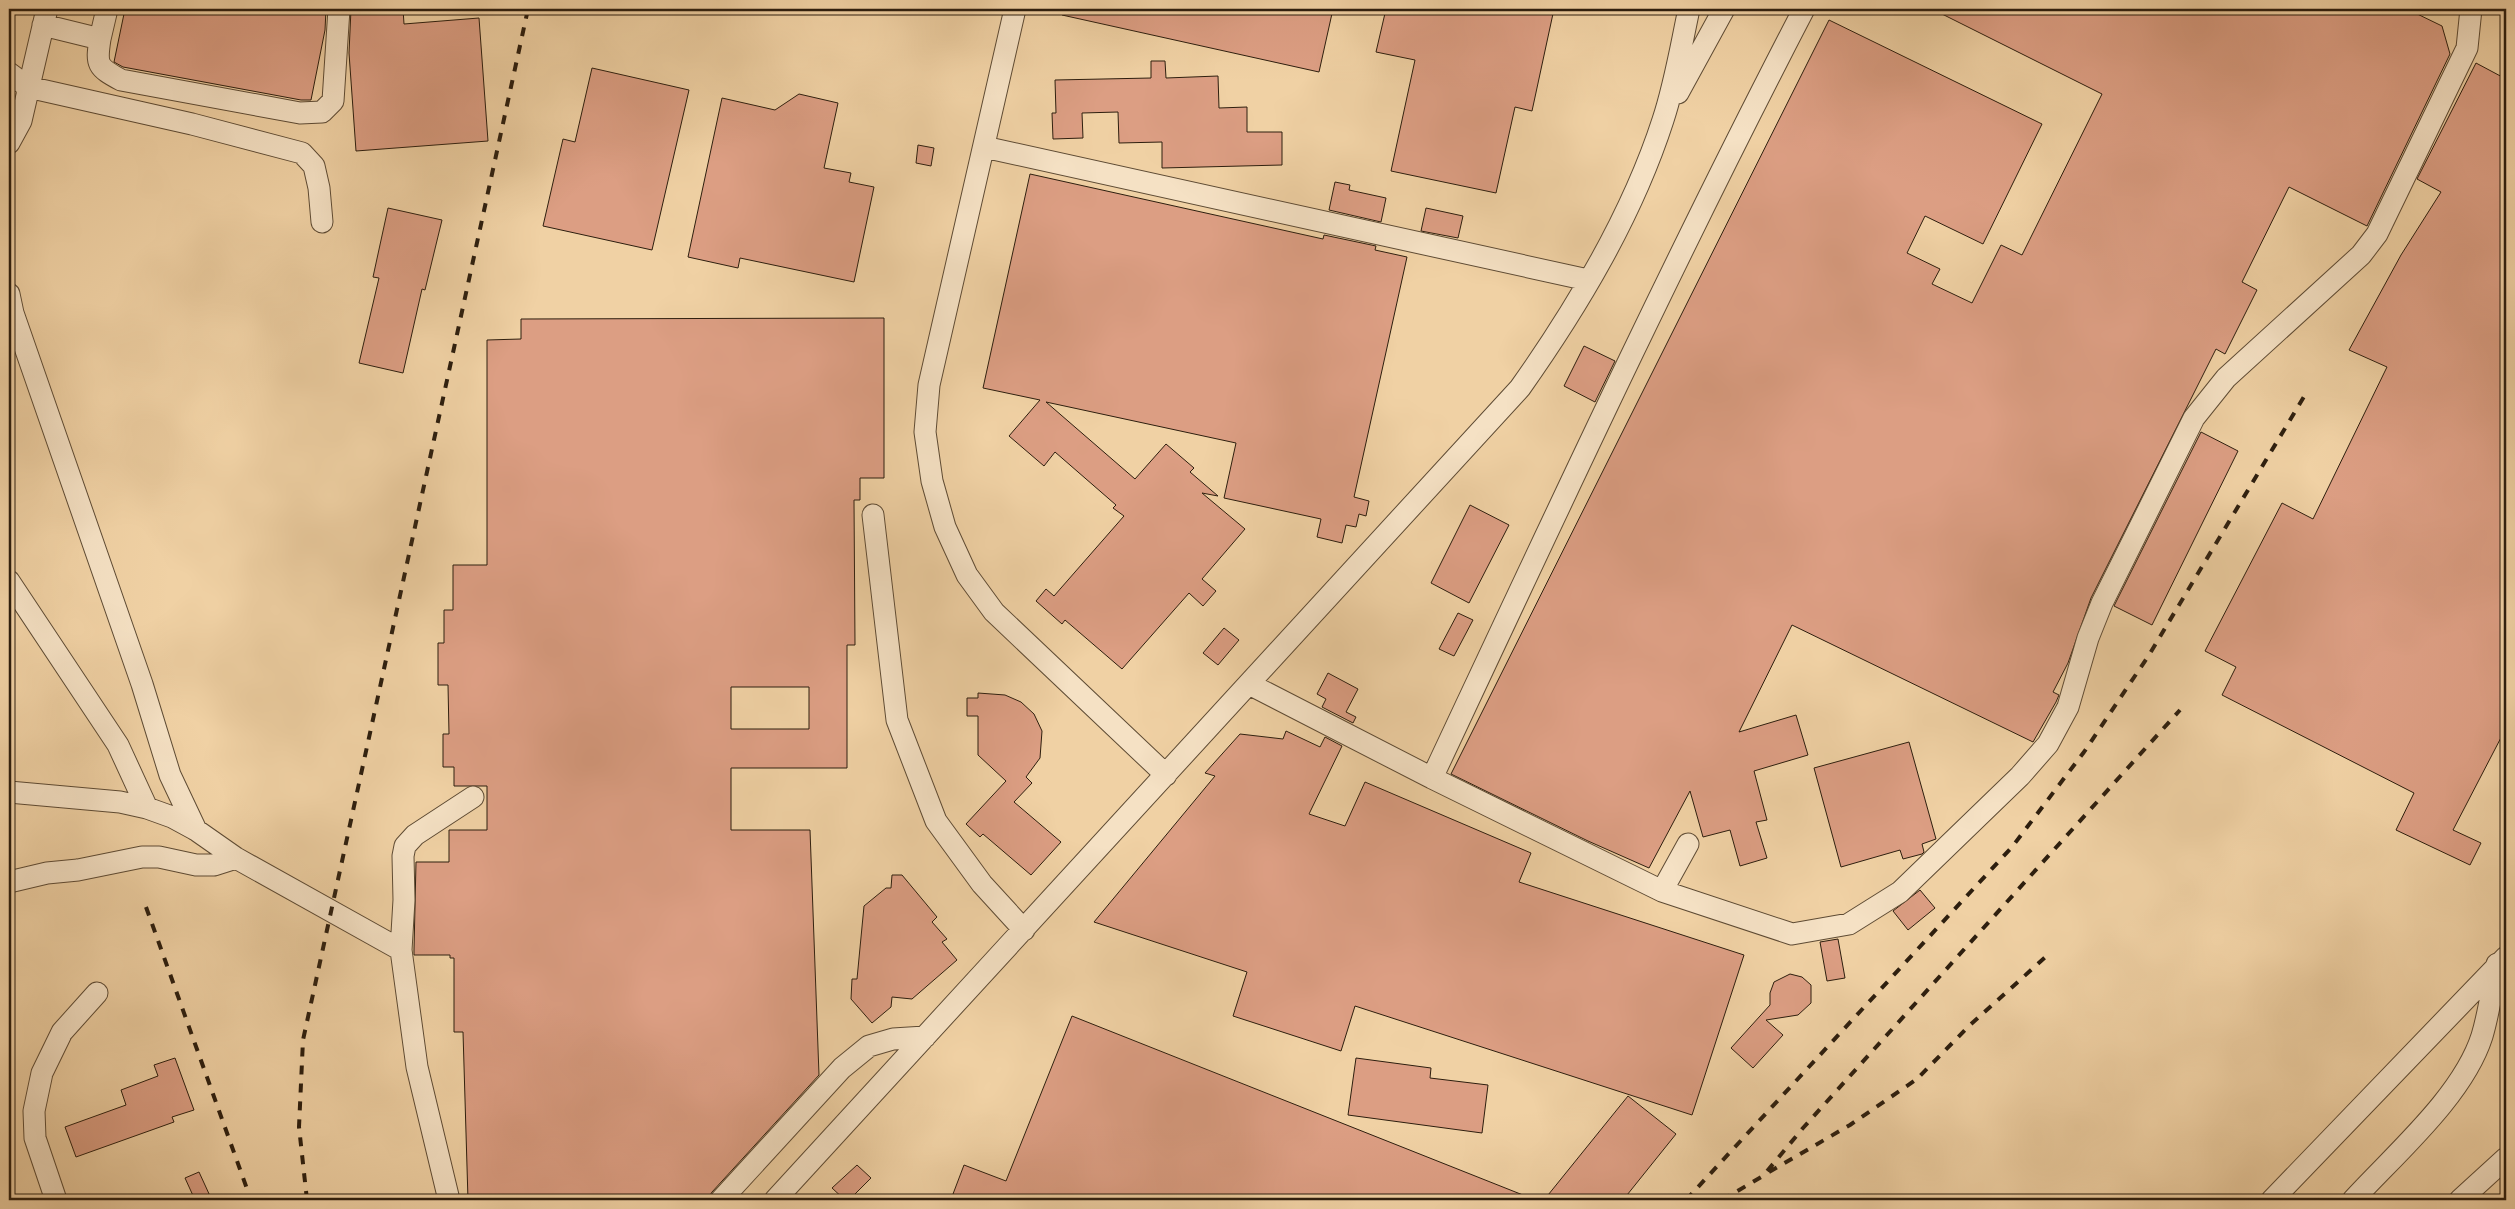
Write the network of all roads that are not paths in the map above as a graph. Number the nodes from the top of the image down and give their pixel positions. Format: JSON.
{"nodes":[{"id":1,"x":108,"y":9,"type":"edge"},
{"id":2,"x":339,"y":9,"type":"edge"},
{"id":3,"x":1015,"y":9,"type":"edge"},
{"id":4,"x":1689,"y":9,"type":"edge"},
{"id":5,"x":1724,"y":9,"type":"edge"},
{"id":6,"x":1804,"y":9,"type":"edge"},
{"id":7,"x":2471,"y":9,"type":"edge"},
{"id":8,"x":45,"y":17,"type":"edge"},
{"id":9,"x":100,"y":39,"type":"junction"},
{"id":10,"x":9,"y":73,"type":"edge"},
{"id":11,"x":28,"y":87,"type":"junction"},
{"id":12,"x":1664,"y":119,"type":"junction"},
{"id":13,"x":9,"y":143,"type":"edge"},
{"id":14,"x":984,"y":147,"type":"junction"},
{"id":15,"x":322,"y":222,"type":"dead end"},
{"id":16,"x":1588,"y":280,"type":"junction"},
{"id":17,"x":9,"y":294,"type":"edge"},
{"id":18,"x":873,"y":515,"type":"dead end"},
{"id":19,"x":9,"y":581,"type":"edge"},
{"id":20,"x":1249,"y":684,"type":"junction"},
{"id":21,"x":1166,"y":774,"type":"junction"},
{"id":22,"x":1432,"y":778,"type":"junction"},
{"id":23,"x":9,"y":792,"type":"edge"},
{"id":24,"x":473,"y":797,"type":"dead end"},
{"id":25,"x":147,"y":808,"type":"junction"},
{"id":26,"x":196,"y":830,"type":"junction"},
{"id":27,"x":1688,"y":844,"type":"dead end"},
{"id":28,"x":236,"y":858,"type":"junction"},
{"id":29,"x":9,"y":882,"type":"edge"},
{"id":30,"x":1662,"y":891,"type":"junction"},
{"id":31,"x":1024,"y":930,"type":"junction"},
{"id":32,"x":401,"y":950,"type":"junction"},
{"id":33,"x":2502,"y":960,"type":"edge"},
{"id":34,"x":97,"y":993,"type":"dead end"},
{"id":35,"x":926,"y":1037,"type":"junction"},
{"id":36,"x":2506,"y":1158,"type":"edge"},
{"id":37,"x":56,"y":1200,"type":"edge"},
{"id":38,"x":449,"y":1200,"type":"edge"},
{"id":39,"x":720,"y":1200,"type":"edge"},
{"id":40,"x":776,"y":1200,"type":"edge"},
{"id":41,"x":2272,"y":1200,"type":"edge"},
{"id":42,"x":2353,"y":1200,"type":"edge"},
{"id":43,"x":2460,"y":1200,"type":"edge"}],
"edges":[{"from":1,"to":9,"type":"street"},
{"from":2,"to":9,"type":"street"},
{"from":3,"to":14,"type":"street"},
{"from":4,"to":12,"type":"street"},
{"from":5,"to":12,"type":"street"},
{"from":6,"to":22,"type":"street"},
{"from":7,"to":30,"type":"street"},
{"from":8,"to":9,"type":"street"},
{"from":8,"to":11,"type":"street"},
{"from":10,"to":11,"type":"street"},
{"from":11,"to":13,"type":"street"},
{"from":11,"to":15,"type":"street"},
{"from":12,"to":16,"type":"street"},
{"from":14,"to":16,"type":"street"},
{"from":14,"to":21,"type":"street"},
{"from":16,"to":20,"type":"street"},
{"from":17,"to":26,"type":"street"},
{"from":18,"to":31,"type":"street"},
{"from":19,"to":25,"type":"street"},
{"from":20,"to":21,"type":"street"},
{"from":20,"to":22,"type":"street"},
{"from":21,"to":31,"type":"street"},
{"from":22,"to":30,"type":"street"},
{"from":23,"to":25,"type":"street"},
{"from":24,"to":32,"type":"street"},
{"from":25,"to":26,"type":"street"},
{"from":26,"to":28,"type":"street"},
{"from":27,"to":30,"type":"street"},
{"from":28,"to":29,"type":"street"},
{"from":28,"to":32,"type":"street"},
{"from":31,"to":35,"type":"street"},
{"from":32,"to":38,"type":"street"},
{"from":33,"to":41,"type":"street"},
{"from":33,"to":42,"type":"street"},
{"from":34,"to":37,"type":"street"},
{"from":35,"to":39,"type":"street"},
{"from":35,"to":40,"type":"street"},
{"from":36,"to":43,"type":"street"}]}
